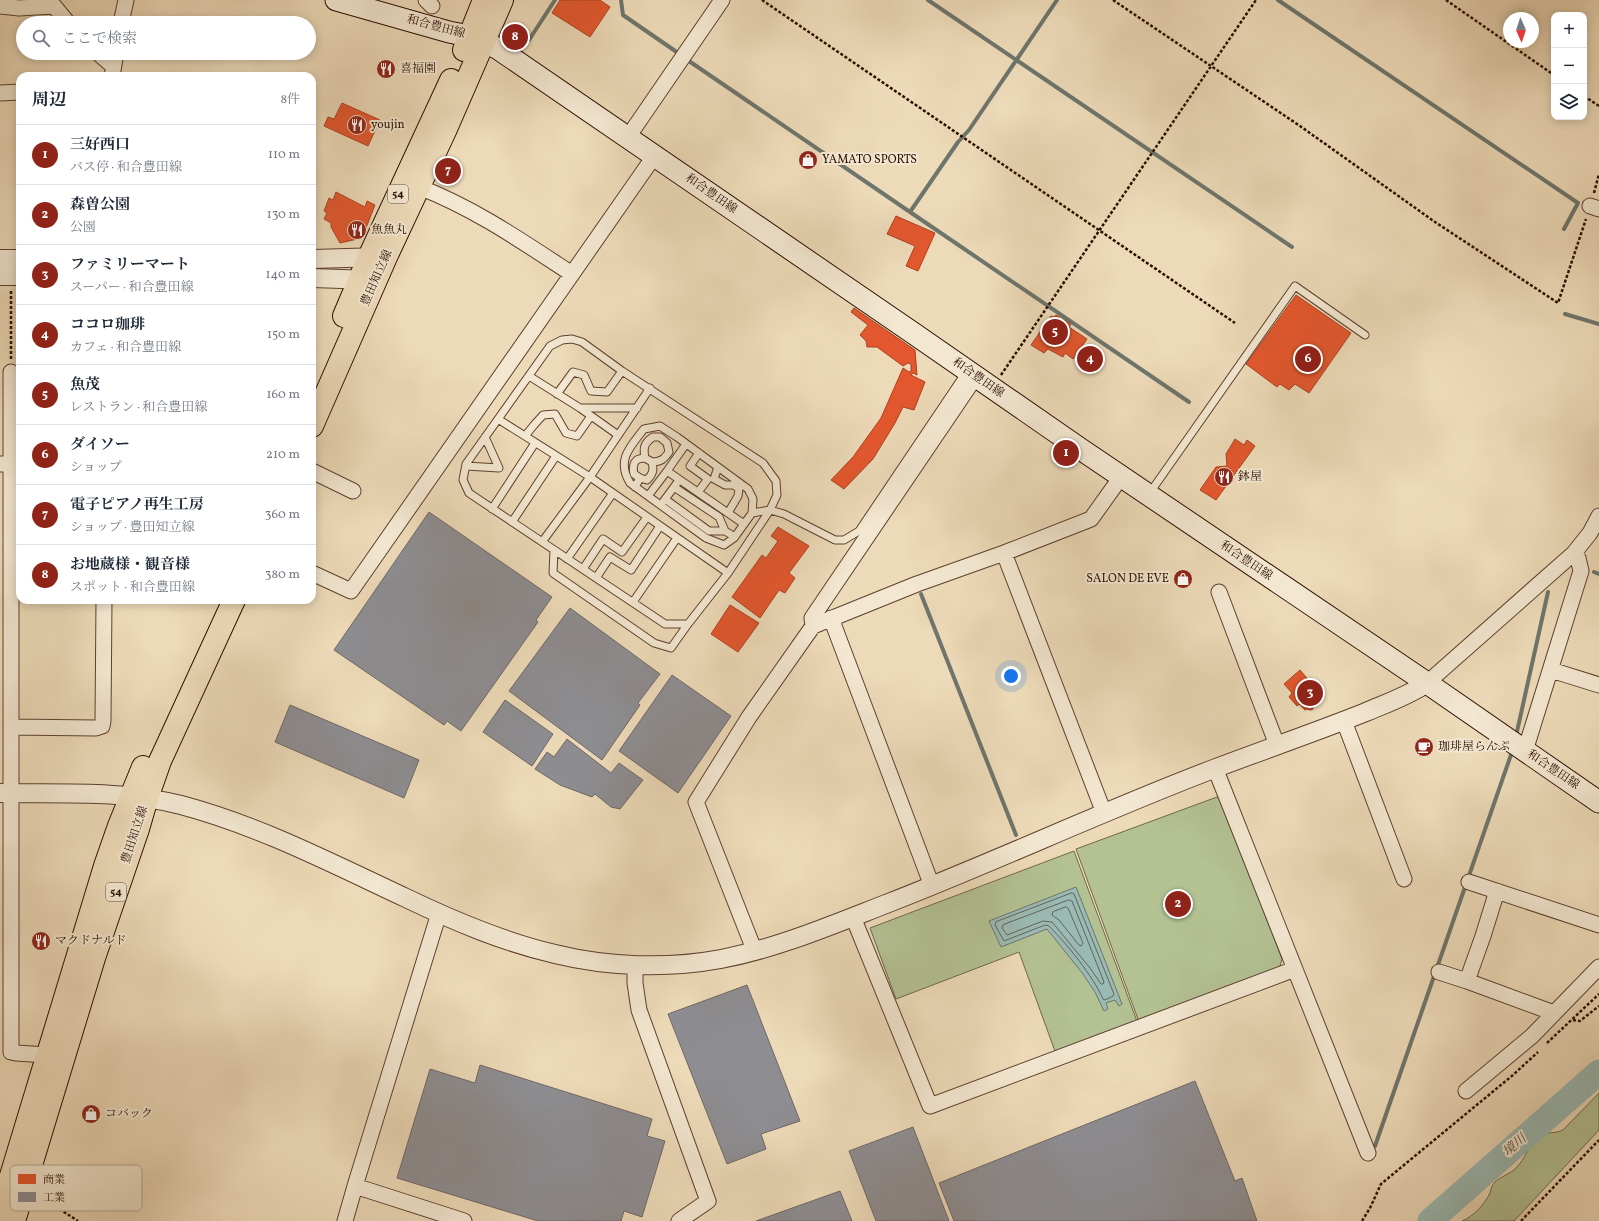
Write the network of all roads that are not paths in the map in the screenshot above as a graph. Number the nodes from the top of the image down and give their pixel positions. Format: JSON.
{"nodes":[{"id":1,"x":126,"y":0,"type":"edge"},
{"id":2,"x":336,"y":0,"type":"edge"},
{"id":3,"x":484,"y":0,"type":"edge"},
{"id":4,"x":502,"y":0,"type":"edge"},
{"id":5,"x":722,"y":0,"type":"edge"},
{"id":6,"x":58,"y":3,"type":"edge"},
{"id":7,"x":0,"y":6,"type":"edge"},
{"id":8,"x":382,"y":6,"type":"edge"},
{"id":9,"x":64,"y":16,"type":"edge"},
{"id":10,"x":123,"y":16,"type":"edge"},
{"id":11,"x":476,"y":39,"type":"junction"},
{"id":12,"x":16,"y":92,"type":"edge"},
{"id":13,"x":0,"y":93,"type":"edge"},
{"id":14,"x":628,"y":137,"type":"junction"},
{"id":15,"x":655,"y":155,"type":"junction"},
{"id":16,"x":419,"y":187,"type":"junction"},
{"id":17,"x":377,"y":257,"type":"junction"},
{"id":18,"x":0,"y":259,"type":"edge"},
{"id":19,"x":16,"y":259,"type":"edge"},
{"id":20,"x":316,"y":259,"type":"edge"},
{"id":21,"x":572,"y":274,"type":"junction"},
{"id":22,"x":316,"y":278,"type":"edge"},
{"id":23,"x":368,"y":280,"type":"junction"},
{"id":24,"x":1365,"y":335,"type":"dead end"},
{"id":25,"x":622,"y":371,"type":"junction"},
{"id":26,"x":11,"y":372,"type":"road end"},
{"id":27,"x":971,"y":373,"type":"junction"},
{"id":28,"x":528,"y":376,"type":"junction"},
{"id":29,"x":316,"y":380,"type":"edge"},
{"id":30,"x":650,"y":388,"type":"junction"},
{"id":31,"x":557,"y":394,"type":"junction"},
{"id":32,"x":580,"y":408,"type":"junction"},
{"id":33,"x":637,"y":408,"type":"junction"},
{"id":34,"x":316,"y":416,"type":"edge"},
{"id":35,"x":591,"y":416,"type":"junction"},
{"id":36,"x":498,"y":419,"type":"junction"},
{"id":37,"x":618,"y":435,"type":"junction"},
{"id":38,"x":525,"y":436,"type":"junction"},
{"id":39,"x":638,"y":437,"type":"junction"},
{"id":40,"x":485,"y":438,"type":"junction"},
{"id":41,"x":646,"y":442,"type":"junction"},
{"id":42,"x":535,"y":443,"type":"junction"},
{"id":43,"x":686,"y":444,"type":"junction"},
{"id":44,"x":699,"y":453,"type":"junction"},
{"id":45,"x":556,"y":456,"type":"junction"},
{"id":46,"x":648,"y":460,"type":"junction"},
{"id":47,"x":6,"y":464,"type":"edge"},
{"id":48,"x":466,"y":466,"type":"junction"},
{"id":49,"x":718,"y":467,"type":"junction"},
{"id":50,"x":667,"y":471,"type":"junction"},
{"id":51,"x":316,"y":473,"type":"edge"},
{"id":52,"x":1121,"y":476,"type":"junction"},
{"id":53,"x":590,"y":477,"type":"junction"},
{"id":54,"x":640,"y":478,"type":"junction"},
{"id":55,"x":679,"y":479,"type":"junction"},
{"id":56,"x":635,"y":487,"type":"junction"},
{"id":57,"x":674,"y":487,"type":"junction"},
{"id":58,"x":353,"y":491,"type":"dead end"},
{"id":59,"x":698,"y":492,"type":"junction"},
{"id":60,"x":612,"y":493,"type":"junction"},
{"id":61,"x":1149,"y":495,"type":"junction"},
{"id":62,"x":648,"y":496,"type":"junction"},
{"id":63,"x":663,"y":502,"type":"junction"},
{"id":64,"x":492,"y":509,"type":"junction"},
{"id":65,"x":770,"y":510,"type":"junction"},
{"id":66,"x":728,"y":513,"type":"junction"},
{"id":67,"x":752,"y":513,"type":"junction"},
{"id":68,"x":1599,"y":516,"type":"edge"},
{"id":69,"x":647,"y":517,"type":"junction"},
{"id":70,"x":512,"y":522,"type":"junction"},
{"id":71,"x":744,"y":524,"type":"junction"},
{"id":72,"x":660,"y":526,"type":"junction"},
{"id":73,"x":725,"y":531,"type":"junction"},
{"id":74,"x":735,"y":537,"type":"junction"},
{"id":75,"x":677,"y":538,"type":"junction"},
{"id":76,"x":542,"y":542,"type":"junction"},
{"id":77,"x":554,"y":550,"type":"junction"},
{"id":78,"x":1004,"y":553,"type":"junction"},
{"id":79,"x":1574,"y":553,"type":"junction"},
{"id":80,"x":568,"y":559,"type":"junction"},
{"id":81,"x":583,"y":569,"type":"junction"},
{"id":82,"x":728,"y":573,"type":"junction"},
{"id":83,"x":316,"y":575,"type":"edge"},
{"id":84,"x":596,"y":578,"type":"junction"},
{"id":85,"x":1219,"y":592,"type":"dead end"},
{"id":86,"x":633,"y":602,"type":"junction"},
{"id":87,"x":104,"y":604,"type":"edge"},
{"id":88,"x":215,"y":604,"type":"edge"},
{"id":89,"x":232,"y":604,"type":"edge"},
{"id":90,"x":830,"y":618,"type":"junction"},
{"id":91,"x":688,"y":624,"type":"junction"},
{"id":92,"x":813,"y":626,"type":"junction"},
{"id":93,"x":1551,"y":670,"type":"junction"},
{"id":94,"x":1427,"y":683,"type":"junction"},
{"id":95,"x":1599,"y":685,"type":"edge"},
{"id":96,"x":1344,"y":721,"type":"junction"},
{"id":97,"x":11,"y":727,"type":"junction"},
{"id":98,"x":1277,"y":745,"type":"junction"},
{"id":99,"x":1525,"y":751,"type":"junction"},
{"id":100,"x":1215,"y":768,"type":"junction"},
{"id":101,"x":6,"y":793,"type":"edge"},
{"id":102,"x":139,"y":797,"type":"junction"},
{"id":103,"x":1599,"y":802,"type":"edge"},
{"id":104,"x":1104,"y":813,"type":"junction"},
{"id":105,"x":1404,"y":879,"type":"dead end"},
{"id":106,"x":1469,"y":882,"type":"dead end"},
{"id":107,"x":932,"y":886,"type":"junction"},
{"id":108,"x":1496,"y":891,"type":"junction"},
{"id":109,"x":438,"y":913,"type":"junction"},
{"id":110,"x":853,"y":917,"type":"junction"},
{"id":111,"x":1599,"y":926,"type":"edge"},
{"id":112,"x":6,"y":952,"type":"edge"},
{"id":113,"x":755,"y":952,"type":"junction"},
{"id":114,"x":635,"y":965,"type":"junction"},
{"id":115,"x":1599,"y":968,"type":"edge"},
{"id":116,"x":1295,"y":969,"type":"junction"},
{"id":117,"x":1439,"y":972,"type":"dead end"},
{"id":118,"x":1467,"y":981,"type":"junction"},
{"id":119,"x":1554,"y":1013,"type":"junction"},
{"id":120,"x":47,"y":1055,"type":"junction"},
{"id":121,"x":1466,"y":1091,"type":"dead end"},
{"id":122,"x":1368,"y":1153,"type":"dead end"},
{"id":123,"x":17,"y":1165,"type":"edge"},
{"id":124,"x":19,"y":1165,"type":"edge"},
{"id":125,"x":355,"y":1186,"type":"junction"},
{"id":126,"x":10,"y":1190,"type":"edge"},
{"id":127,"x":13,"y":1211,"type":"edge"},
{"id":128,"x":0,"y":1212,"type":"edge"},
{"id":129,"x":14,"y":1221,"type":"edge"},
{"id":130,"x":345,"y":1221,"type":"edge"},
{"id":131,"x":464,"y":1221,"type":"edge"},
{"id":132,"x":679,"y":1221,"type":"edge"}],
"edges":[{"from":1,"to":10,"type":"street"},
{"from":2,"to":8,"type":"main road","name":"和合豊田線"},
{"from":3,"to":11,"type":"main road","name":"豊田知立線","number":"54"},
{"from":4,"to":11,"type":"main road","name":"豊田知立線","number":"54"},
{"from":5,"to":14,"type":"street"},
{"from":6,"to":7,"type":"street"},
{"from":6,"to":9,"type":"street"},
{"from":8,"to":11,"type":"main road","name":"和合豊田線"},
{"from":11,"to":14,"type":"main road","name":"和合豊田線"},
{"from":11,"to":16,"type":"main road","name":"豊田知立線","number":"54"},
{"from":11,"to":17,"type":"main road","name":"豊田知立線","number":"54"},
{"from":12,"to":13,"type":"street"},
{"from":14,"to":15,"type":"main road","name":"和合豊田線"},
{"from":15,"to":21,"type":"street"},
{"from":15,"to":27,"type":"main road","name":"和合豊田線"},
{"from":16,"to":17,"type":"main road","name":"豊田知立線","number":"54"},
{"from":16,"to":21,"type":"street"},
{"from":17,"to":20,"type":"street"},
{"from":17,"to":23,"type":"main road","name":"豊田知立線","number":"54"},
{"from":18,"to":19,"type":"street"},
{"from":21,"to":83,"type":"street"},
{"from":22,"to":23,"type":"street"},
{"from":23,"to":29,"type":"main road","name":"豊田知立線","number":"54"},
{"from":23,"to":34,"type":"main road","name":"豊田知立線","number":"54"},
{"from":24,"to":61,"type":"lane"},
{"from":25,"to":28,"type":"lane"},
{"from":25,"to":30,"type":"lane"},
{"from":25,"to":31,"type":"lane"},
{"from":26,"to":47,"type":"street"},
{"from":27,"to":52,"type":"main road","name":"和合豊田線"},
{"from":27,"to":65,"type":"lane"},
{"from":27,"to":92,"type":"street"},
{"from":28,"to":31,"type":"lane"},
{"from":28,"to":36,"type":"lane"},
{"from":30,"to":33,"type":"lane"},
{"from":30,"to":65,"type":"lane"},
{"from":31,"to":32,"type":"lane"},
{"from":32,"to":33,"type":"lane"},
{"from":32,"to":35,"type":"lane"},
{"from":33,"to":37,"type":"lane"},
{"from":35,"to":37,"type":"lane"},
{"from":35,"to":38,"type":"lane"},
{"from":36,"to":38,"type":"lane"},
{"from":36,"to":40,"type":"lane"},
{"from":37,"to":53,"type":"lane"},
{"from":38,"to":42,"type":"lane"},
{"from":39,"to":41,"type":"lane"},
{"from":39,"to":43,"type":"lane"},
{"from":39,"to":56,"type":"lane"},
{"from":40,"to":48,"type":"lane"},
{"from":40,"to":48,"type":"lane"},
{"from":41,"to":46,"type":"lane"},
{"from":41,"to":46,"type":"lane"},
{"from":42,"to":45,"type":"lane"},
{"from":42,"to":64,"type":"lane"},
{"from":43,"to":44,"type":"lane"},
{"from":43,"to":50,"type":"lane"},
{"from":44,"to":49,"type":"lane"},
{"from":44,"to":59,"type":"lane"},
{"from":45,"to":53,"type":"lane"},
{"from":45,"to":70,"type":"lane"},
{"from":46,"to":54,"type":"lane"},
{"from":46,"to":54,"type":"lane"},
{"from":47,"to":97,"type":"street"},
{"from":48,"to":64,"type":"lane"},
{"from":49,"to":66,"type":"lane"},
{"from":49,"to":67,"type":"lane"},
{"from":50,"to":55,"type":"lane"},
{"from":50,"to":62,"type":"lane"},
{"from":51,"to":58,"type":"street"},
{"from":52,"to":61,"type":"main road","name":"和合豊田線"},
{"from":52,"to":78,"type":"street"},
{"from":53,"to":60,"type":"lane"},
{"from":53,"to":76,"type":"lane"},
{"from":54,"to":56,"type":"lane"},
{"from":55,"to":57,"type":"lane"},
{"from":55,"to":59,"type":"lane"},
{"from":56,"to":62,"type":"lane"},
{"from":57,"to":63,"type":"lane"},
{"from":57,"to":73,"type":"lane"},
{"from":59,"to":66,"type":"lane"},
{"from":60,"to":69,"type":"lane"},
{"from":60,"to":80,"type":"lane"},
{"from":61,"to":94,"type":"main road","name":"和合豊田線"},
{"from":62,"to":63,"type":"lane"},
{"from":63,"to":73,"type":"lane"},
{"from":63,"to":74,"type":"lane"},
{"from":64,"to":70,"type":"lane"},
{"from":65,"to":67,"type":"lane"},
{"from":65,"to":82,"type":"lane"},
{"from":66,"to":71,"type":"lane"},
{"from":67,"to":71,"type":"lane"},
{"from":68,"to":79,"type":"street"},
{"from":69,"to":72,"type":"lane"},
{"from":69,"to":81,"type":"lane"},
{"from":70,"to":76,"type":"lane"},
{"from":71,"to":74,"type":"lane"},
{"from":72,"to":75,"type":"lane"},
{"from":72,"to":84,"type":"lane"},
{"from":73,"to":74,"type":"lane"},
{"from":75,"to":82,"type":"lane"},
{"from":75,"to":86,"type":"lane"},
{"from":76,"to":77,"type":"lane"},
{"from":77,"to":80,"type":"lane"},
{"from":77,"to":91,"type":"lane"},
{"from":78,"to":90,"type":"street"},
{"from":78,"to":104,"type":"street"},
{"from":79,"to":93,"type":"street"},
{"from":79,"to":94,"type":"street"},
{"from":80,"to":81,"type":"lane"},
{"from":81,"to":84,"type":"lane"},
{"from":82,"to":91,"type":"lane"},
{"from":84,"to":86,"type":"lane"},
{"from":85,"to":98,"type":"street"},
{"from":86,"to":91,"type":"lane"},
{"from":87,"to":97,"type":"street"},
{"from":88,"to":102,"type":"main road","name":"豊田知立線","number":"54"},
{"from":89,"to":102,"type":"main road","name":"豊田知立線","number":"54"},
{"from":90,"to":92,"type":"street"},
{"from":90,"to":107,"type":"street"},
{"from":92,"to":113,"type":"street"},
{"from":93,"to":95,"type":"street"},
{"from":93,"to":99,"type":"street"},
{"from":94,"to":96,"type":"street"},
{"from":94,"to":99,"type":"main road","name":"和合豊田線"},
{"from":96,"to":98,"type":"street"},
{"from":96,"to":105,"type":"street"},
{"from":97,"to":101,"type":"street"},
{"from":98,"to":100,"type":"street"},
{"from":99,"to":103,"type":"main road","name":"和合豊田線"},
{"from":100,"to":104,"type":"street"},
{"from":100,"to":116,"type":"street"},
{"from":101,"to":102,"type":"street"},
{"from":101,"to":112,"type":"street"},
{"from":102,"to":109,"type":"street"},
{"from":102,"to":120,"type":"main road","name":"豊田知立線","number":"54"},
{"from":102,"to":124,"type":"main road","name":"豊田知立線","number":"54"},
{"from":104,"to":107,"type":"street"},
{"from":106,"to":108,"type":"street"},
{"from":107,"to":110,"type":"street"},
{"from":108,"to":111,"type":"street"},
{"from":108,"to":118,"type":"street"},
{"from":109,"to":114,"type":"street"},
{"from":109,"to":125,"type":"street"},
{"from":110,"to":113,"type":"street"},
{"from":110,"to":116,"type":"street"},
{"from":112,"to":120,"type":"street"},
{"from":113,"to":114,"type":"street"},
{"from":114,"to":132,"type":"street"},
{"from":115,"to":119,"type":"street"},
{"from":116,"to":122,"type":"street"},
{"from":117,"to":118,"type":"street"},
{"from":118,"to":119,"type":"street"},
{"from":119,"to":121,"type":"street"},
{"from":120,"to":123,"type":"main road","name":"豊田知立線","number":"54"},
{"from":125,"to":130,"type":"street"},
{"from":125,"to":131,"type":"street"},
{"from":126,"to":128,"type":"main road","number":"54"},
{"from":127,"to":129,"type":"main road","number":"54"}]}
